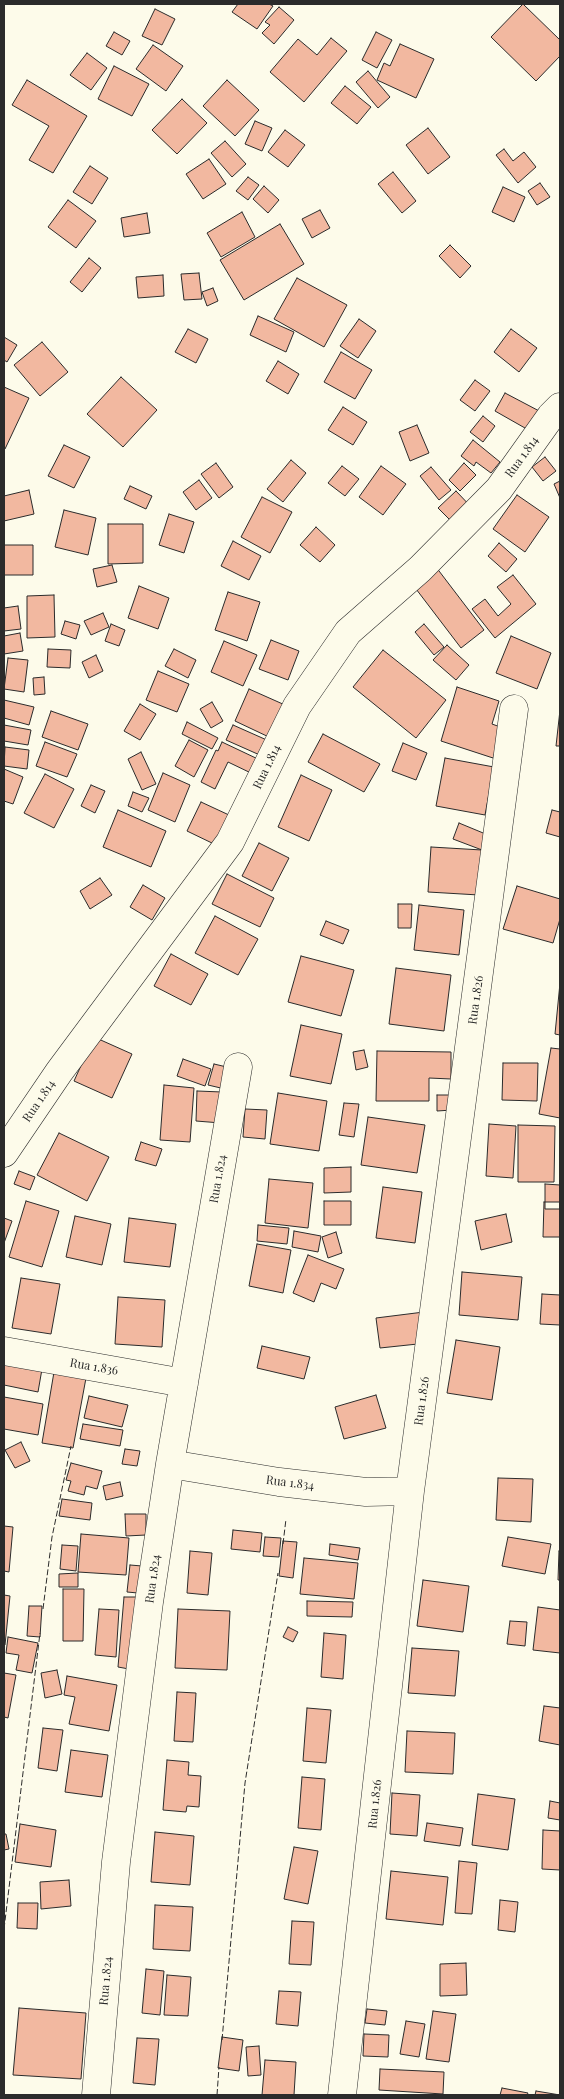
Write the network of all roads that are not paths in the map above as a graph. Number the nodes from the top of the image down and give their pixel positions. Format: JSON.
{"nodes":[{"id":1,"x":560,"y":408,"type":"edge"},
{"id":2,"x":514,"y":709,"type":"dead end"},
{"id":3,"x":238,"y":1067,"type":"dead end"},
{"id":4,"x":4,"y":1153,"type":"edge"},
{"id":5,"x":4,"y":1351,"type":"edge"},
{"id":6,"x":184,"y":1383,"type":"junction"},
{"id":7,"x":170,"y":1464,"type":"junction"},
{"id":8,"x":410,"y":1490,"type":"junction"},
{"id":9,"x":96,"y":2095,"type":"edge"},
{"id":10,"x":342,"y":2095,"type":"edge"}],
"edges":[{"from":1,"to":4,"type":"street","name":"Rua 1.814"},
{"from":2,"to":8,"type":"street","name":"Rua 1.826"},
{"from":3,"to":6,"type":"street","name":"Rua 1.824"},
{"from":5,"to":6,"type":"street","name":"Rua 1.836"},
{"from":6,"to":7,"type":"street","name":"Rua 1.824"},
{"from":7,"to":8,"type":"street","name":"Rua 1.834"},
{"from":7,"to":9,"type":"street","name":"Rua 1.824"},
{"from":8,"to":10,"type":"street","name":"Rua 1.826"}]}
